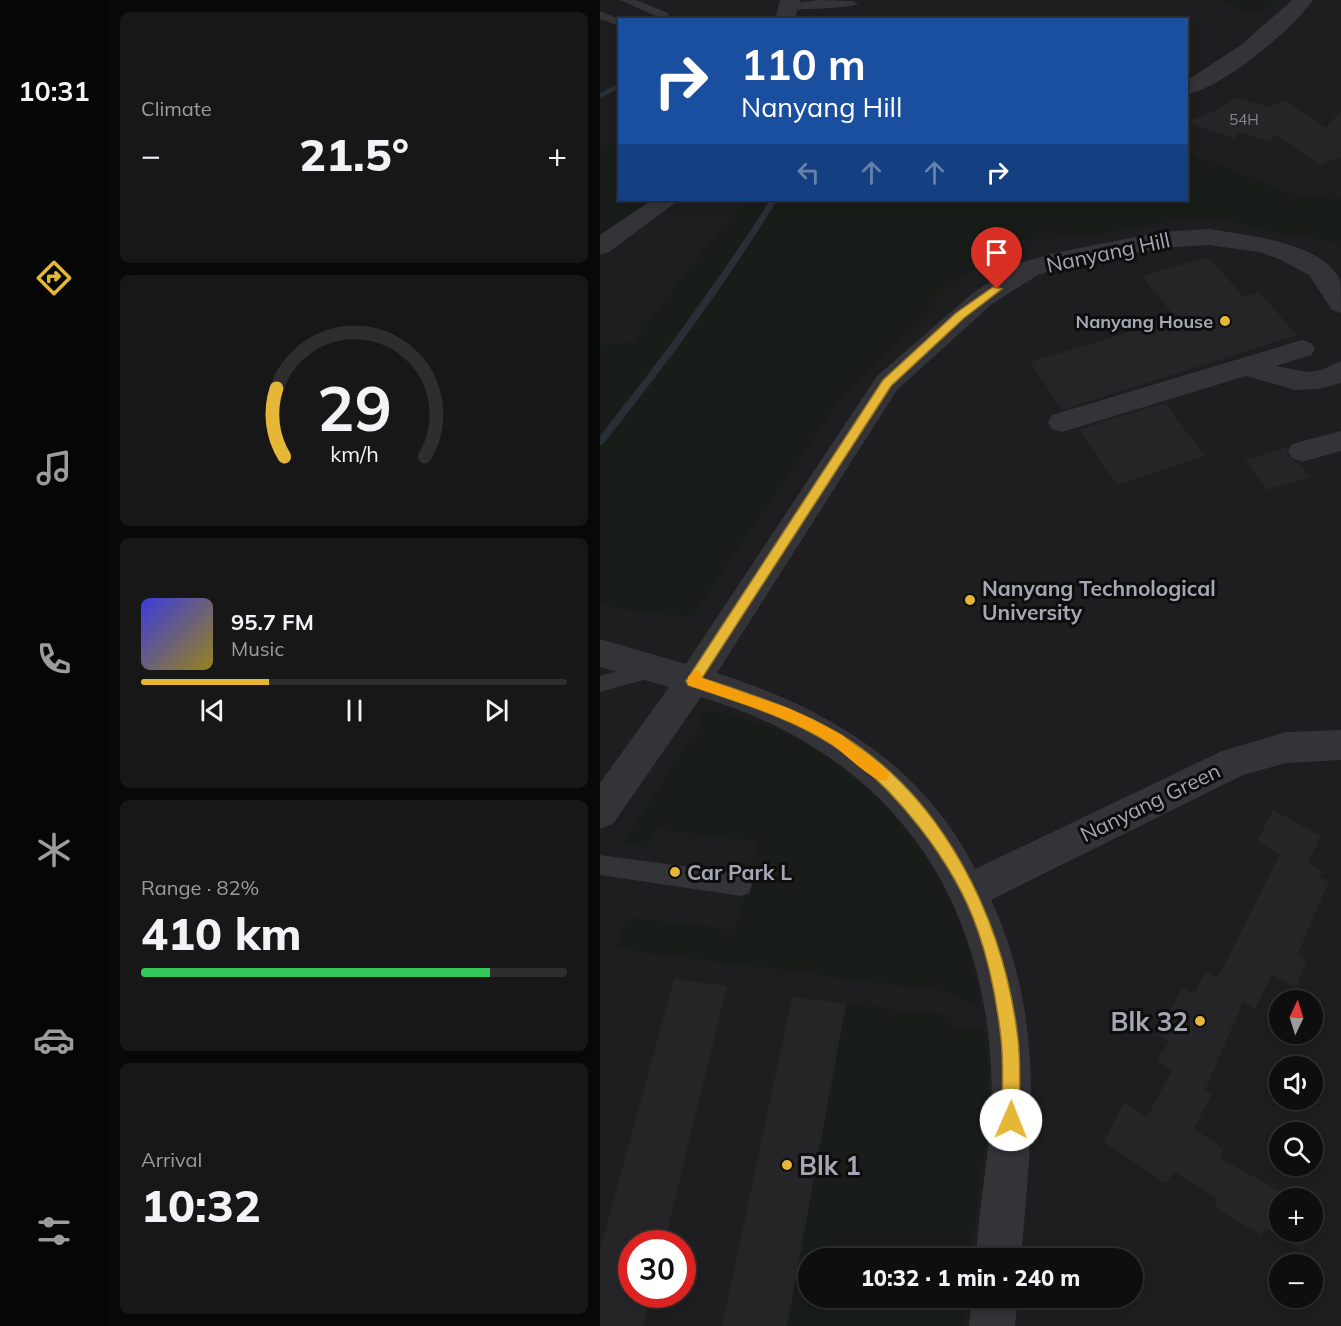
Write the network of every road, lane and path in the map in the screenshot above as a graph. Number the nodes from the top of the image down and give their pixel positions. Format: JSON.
{"nodes":[{"id":1,"x":626,"y":0,"type":"edge"},
{"id":2,"x":1303,"y":0,"type":"edge"},
{"id":3,"x":852,"y":4,"type":"dead end"},
{"id":4,"x":791,"y":12,"type":"edge"},
{"id":5,"x":600,"y":15,"type":"edge"},
{"id":6,"x":664,"y":18,"type":"edge"},
{"id":7,"x":618,"y":22,"type":"edge"},
{"id":8,"x":1188,"y":88,"type":"edge"},
{"id":9,"x":666,"y":201,"type":"edge"},
{"id":10,"x":600,"y":247,"type":"edge"},
{"id":11,"x":1341,"y":304,"type":"edge"},
{"id":12,"x":1302,"y":349,"type":"dead end"},
{"id":13,"x":1249,"y":366,"type":"junction"},
{"id":14,"x":1341,"y":370,"type":"edge"},
{"id":15,"x":1062,"y":422,"type":"dead end"},
{"id":16,"x":1341,"y":441,"type":"edge"},
{"id":17,"x":1302,"y":451,"type":"dead end"},
{"id":18,"x":600,"y":653,"type":"edge"},
{"id":19,"x":655,"y":669,"type":"junction"},
{"id":20,"x":693,"y":681,"type":"junction"},
{"id":21,"x":600,"y":684,"type":"edge"},
{"id":22,"x":1341,"y":745,"type":"edge"},
{"id":23,"x":600,"y":812,"type":"edge"},
{"id":24,"x":600,"y":865,"type":"edge"},
{"id":25,"x":741,"y":885,"type":"dead end"},
{"id":26,"x":969,"y":892,"type":"junction"},
{"id":27,"x":999,"y":1248,"type":"edge"},
{"id":28,"x":994,"y":1308,"type":"edge"},
{"id":29,"x":992,"y":1326,"type":"edge"}],
"edges":[{"from":1,"to":6,"type":"lane"},
{"from":2,"to":8,"type":"street"},
{"from":3,"to":4,"type":"lane"},
{"from":5,"to":7,"type":"lane"},
{"from":9,"to":10,"type":"street"},
{"from":11,"to":20,"type":"street","name":"Nanyang Hill"},
{"from":12,"to":13,"type":"street"},
{"from":13,"to":14,"type":"street"},
{"from":13,"to":15,"type":"street"},
{"from":16,"to":17,"type":"street"},
{"from":18,"to":19,"type":"street"},
{"from":19,"to":20,"type":"street"},
{"from":19,"to":21,"type":"lane"},
{"from":20,"to":23,"type":"street","name":"Nanyang Hill"},
{"from":20,"to":26,"type":"street"},
{"from":22,"to":26,"type":"street","name":"Nanyang Green"},
{"from":24,"to":25,"type":"lane"},
{"from":26,"to":27,"type":"street"},
{"from":28,"to":29,"type":"street"}]}
